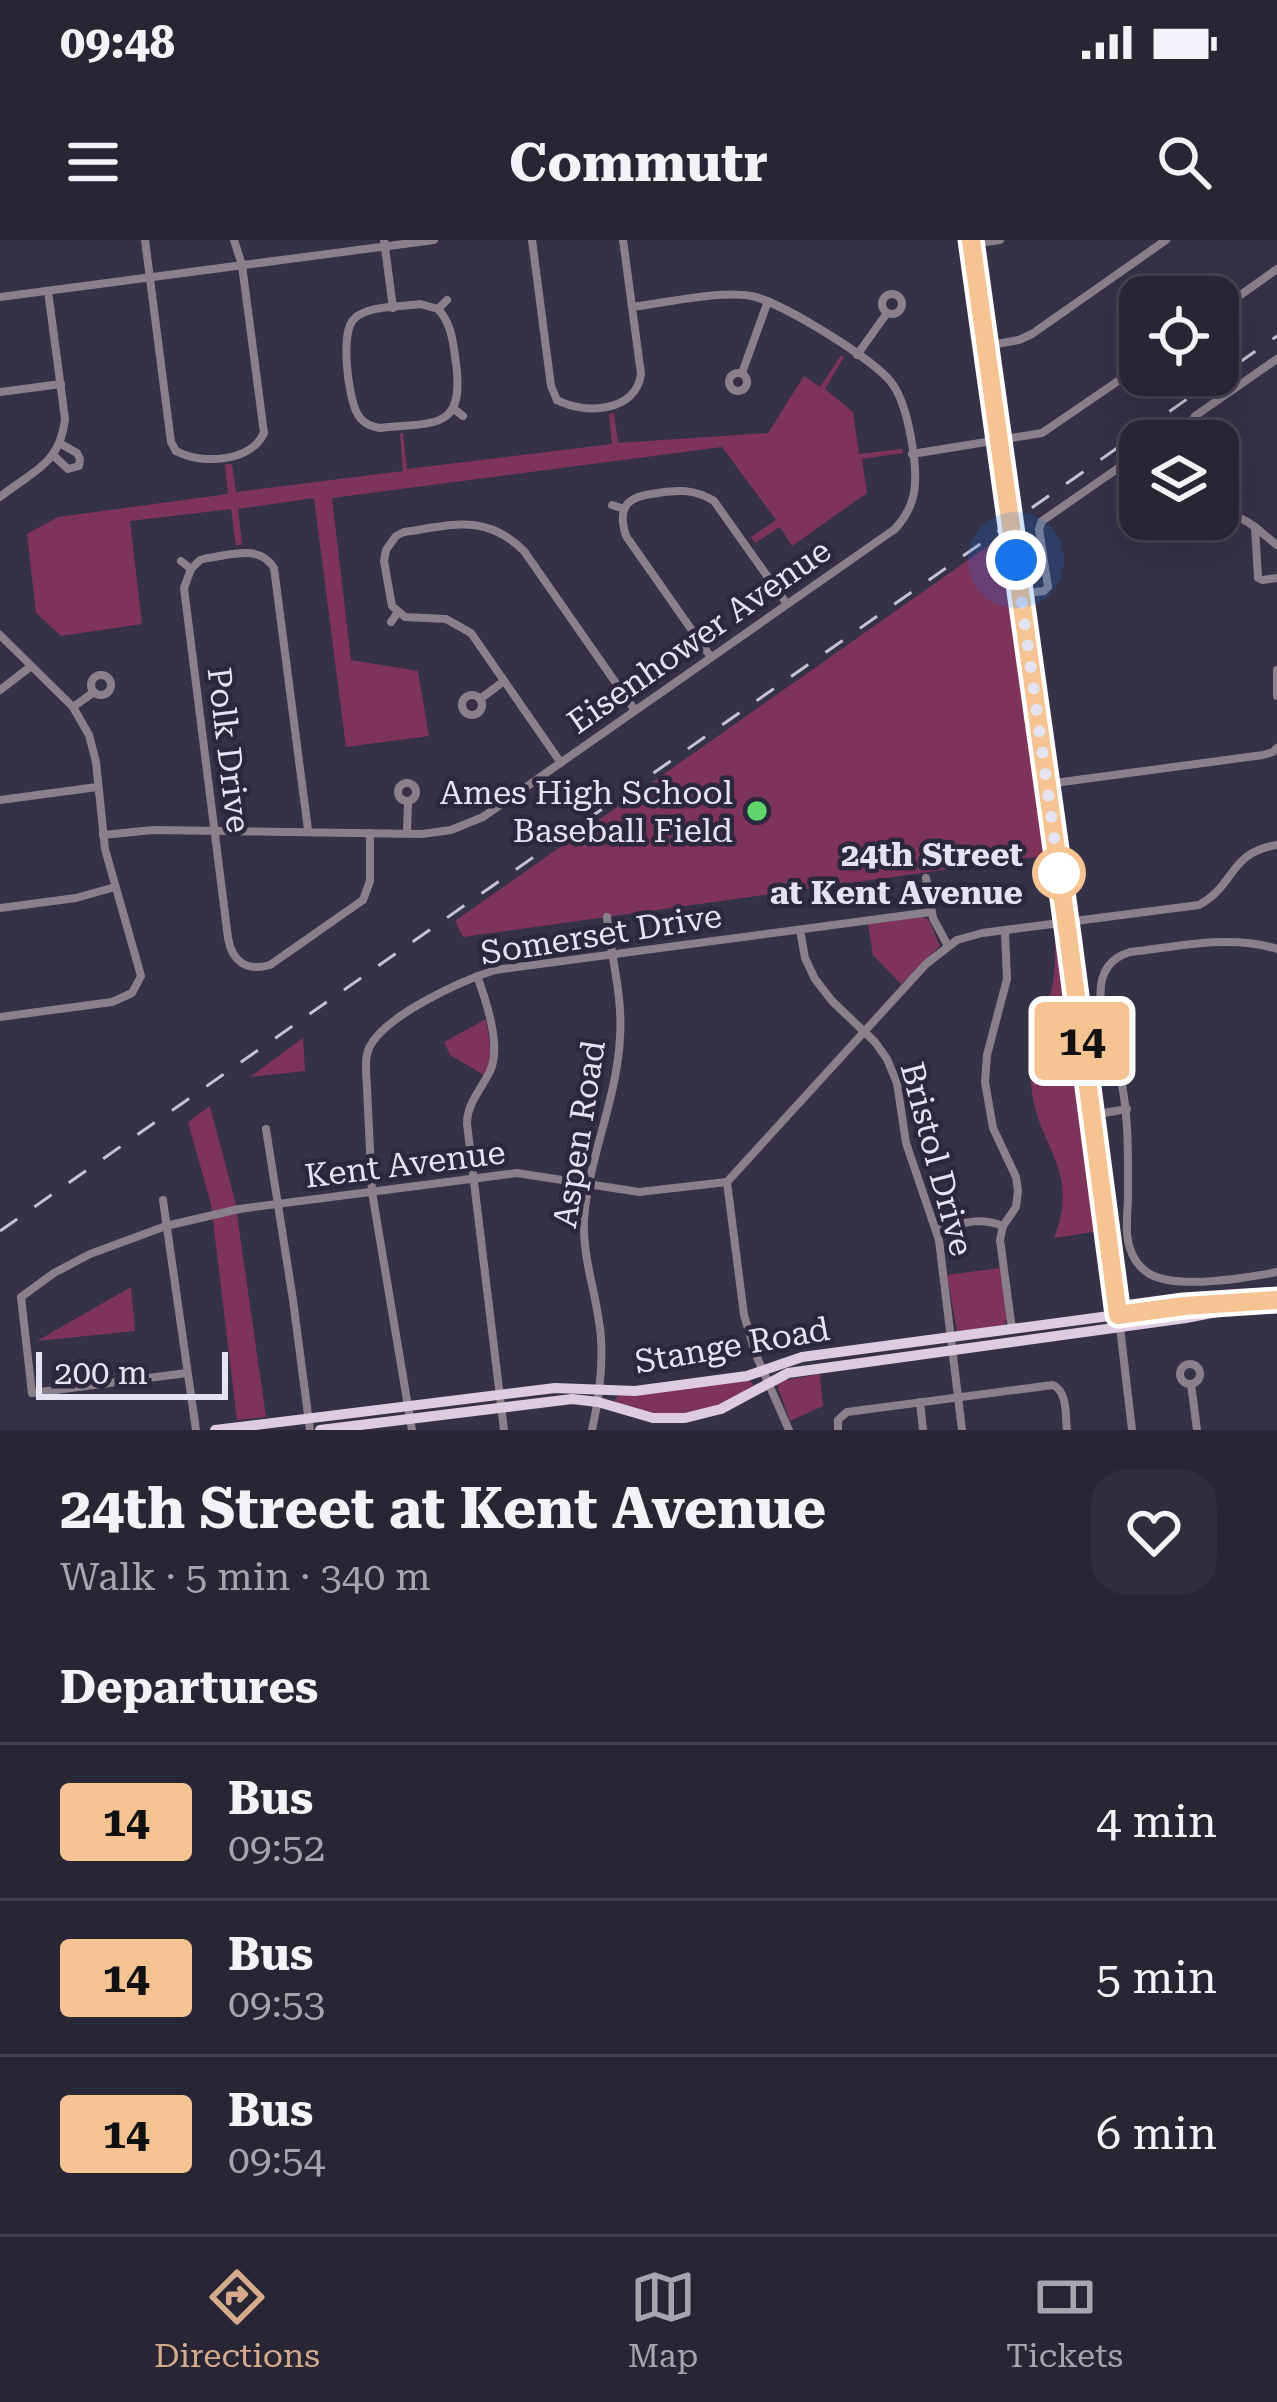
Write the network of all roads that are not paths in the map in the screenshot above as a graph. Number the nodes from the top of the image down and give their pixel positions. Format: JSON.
{"nodes":[{"id":1,"x":145,"y":240,"type":"edge"},
{"id":2,"x":234,"y":240,"type":"edge"},
{"id":3,"x":434,"y":240,"type":"edge"},
{"id":4,"x":532,"y":240,"type":"edge"},
{"id":5,"x":623,"y":240,"type":"edge"},
{"id":6,"x":1000,"y":240,"type":"edge"},
{"id":7,"x":1166,"y":240,"type":"edge"},
{"id":8,"x":971,"y":242,"type":"edge"},
{"id":9,"x":385,"y":243,"type":"edge"},
{"id":10,"x":242,"y":265,"type":"junction"},
{"id":11,"x":1277,"y":269,"type":"edge"},
{"id":12,"x":150,"y":277,"type":"junction"},
{"id":13,"x":48,"y":291,"type":"junction"},
{"id":14,"x":1239,"y":296,"type":"edge"},
{"id":15,"x":0,"y":297,"type":"edge"},
{"id":16,"x":447,"y":300,"type":"dead end"},
{"id":17,"x":768,"y":301,"type":"junction"},
{"id":18,"x":632,"y":307,"type":"junction"},
{"id":19,"x":393,"y":308,"type":"junction"},
{"id":20,"x":438,"y":309,"type":"junction"},
{"id":21,"x":886,"y":313,"type":"dead end"},
{"id":22,"x":986,"y":346,"type":"junction"},
{"id":23,"x":857,"y":355,"type":"junction"},
{"id":24,"x":1277,"y":358,"type":"edge"},
{"id":25,"x":742,"y":373,"type":"dead end"},
{"id":26,"x":1119,"y":380,"type":"edge"},
{"id":27,"x":61,"y":384,"type":"junction"},
{"id":28,"x":0,"y":392,"type":"edge"},
{"id":29,"x":454,"y":409,"type":"junction"},
{"id":30,"x":464,"y":416,"type":"dead end"},
{"id":31,"x":1192,"y":420,"type":"edge"},
{"id":32,"x":362,"y":421,"type":"junction"},
{"id":33,"x":356,"y":430,"type":"dead end"},
{"id":34,"x":999,"y":441,"type":"junction"},
{"id":35,"x":60,"y":444,"type":"junction"},
{"id":36,"x":912,"y":454,"type":"junction"},
{"id":37,"x":53,"y":455,"type":"junction"},
{"id":38,"x":1119,"y":468,"type":"edge"},
{"id":39,"x":0,"y":497,"type":"edge"},
{"id":40,"x":612,"y":505,"type":"dead end"},
{"id":41,"x":624,"y":509,"type":"junction"},
{"id":42,"x":1239,"y":517,"type":"edge"},
{"id":43,"x":502,"y":519,"type":"dead end"},
{"id":44,"x":1255,"y":527,"type":"junction"},
{"id":45,"x":499,"y":530,"type":"junction"},
{"id":46,"x":1277,"y":545,"type":"edge"},
{"id":47,"x":274,"y":548,"type":"dead end"},
{"id":48,"x":267,"y":558,"type":"junction"},
{"id":49,"x":181,"y":561,"type":"dead end"},
{"id":50,"x":191,"y":569,"type":"junction"},
{"id":51,"x":1277,"y":578,"type":"edge"},
{"id":52,"x":1020,"y":594,"type":"junction"},
{"id":53,"x":788,"y":604,"type":"junction"},
{"id":54,"x":398,"y":612,"type":"junction"},
{"id":55,"x":391,"y":622,"type":"dead end"},
{"id":56,"x":0,"y":635,"type":"edge"},
{"id":57,"x":710,"y":657,"type":"junction"},
{"id":58,"x":30,"y":667,"type":"junction"},
{"id":59,"x":1277,"y":670,"type":"edge"},
{"id":60,"x":504,"y":681,"type":"junction"},
{"id":61,"x":0,"y":689,"type":"edge"},
{"id":62,"x":94,"y":692,"type":"dead end"},
{"id":63,"x":1277,"y":696,"type":"edge"},
{"id":64,"x":480,"y":699,"type":"dead end"},
{"id":65,"x":73,"y":707,"type":"junction"},
{"id":66,"x":634,"y":709,"type":"junction"},
{"id":67,"x":1277,"y":748,"type":"edge"},
{"id":68,"x":561,"y":763,"type":"junction"},
{"id":69,"x":1047,"y":784,"type":"junction"},
{"id":70,"x":97,"y":787,"type":"junction"},
{"id":71,"x":0,"y":800,"type":"edge"},
{"id":72,"x":408,"y":802,"type":"dead end"},
{"id":73,"x":215,"y":831,"type":"junction"},
{"id":74,"x":308,"y":831,"type":"junction"},
{"id":75,"x":370,"y":833,"type":"junction"},
{"id":76,"x":407,"y":833,"type":"junction"},
{"id":77,"x":103,"y":835,"type":"junction"},
{"id":78,"x":1277,"y":844,"type":"edge"},
{"id":79,"x":926,"y":878,"type":"dead end"},
{"id":80,"x":115,"y":887,"type":"junction"},
{"id":81,"x":0,"y":908,"type":"edge"},
{"id":82,"x":932,"y":912,"type":"junction"},
{"id":83,"x":607,"y":917,"type":"dead end"},
{"id":84,"x":1066,"y":922,"type":"junction"},
{"id":85,"x":800,"y":929,"type":"junction"},
{"id":86,"x":1005,"y":931,"type":"junction"},
{"id":87,"x":948,"y":946,"type":"junction"},
{"id":88,"x":1277,"y":950,"type":"edge"},
{"id":89,"x":611,"y":953,"type":"junction"},
{"id":90,"x":477,"y":976,"type":"junction"},
{"id":91,"x":0,"y":1017,"type":"edge"},
{"id":92,"x":862,"y":1031,"type":"junction"},
{"id":93,"x":1127,"y":1109,"type":"junction"},
{"id":94,"x":1092,"y":1114,"type":"junction"},
{"id":95,"x":266,"y":1129,"type":"dead end"},
{"id":96,"x":474,"y":1179,"type":"junction"},
{"id":97,"x":728,"y":1182,"type":"junction"},
{"id":98,"x":589,"y":1184,"type":"junction"},
{"id":99,"x":372,"y":1192,"type":"junction"},
{"id":100,"x":163,"y":1200,"type":"dead end"},
{"id":101,"x":279,"y":1204,"type":"junction"},
{"id":102,"x":166,"y":1226,"type":"junction"},
{"id":103,"x":1003,"y":1226,"type":"junction"},
{"id":104,"x":936,"y":1230,"type":"junction"},
{"id":105,"x":1277,"y":1272,"type":"edge"},
{"id":106,"x":1277,"y":1300,"type":"edge"},
{"id":107,"x":1119,"y":1321,"type":"junction"},
{"id":108,"x":1012,"y":1330,"type":"junction"},
{"id":109,"x":952,"y":1344,"type":"junction"},
{"id":110,"x":187,"y":1372,"type":"junction"},
{"id":111,"x":765,"y":1376,"type":"junction"},
{"id":112,"x":1191,"y":1384,"type":"dead end"},
{"id":113,"x":599,"y":1396,"type":"junction"},
{"id":114,"x":958,"y":1397,"type":"junction"},
{"id":115,"x":501,"y":1401,"type":"junction"},
{"id":116,"x":920,"y":1402,"type":"junction"},
{"id":117,"x":410,"y":1418,"type":"edge"},
{"id":118,"x":309,"y":1424,"type":"edge"},
{"id":119,"x":196,"y":1430,"type":"edge"},
{"id":120,"x":215,"y":1430,"type":"edge"},
{"id":121,"x":320,"y":1430,"type":"edge"},
{"id":122,"x":504,"y":1430,"type":"edge"},
{"id":123,"x":592,"y":1430,"type":"edge"},
{"id":124,"x":789,"y":1430,"type":"edge"},
{"id":125,"x":838,"y":1430,"type":"edge"},
{"id":126,"x":923,"y":1430,"type":"edge"},
{"id":127,"x":962,"y":1430,"type":"edge"},
{"id":128,"x":1067,"y":1430,"type":"edge"},
{"id":129,"x":1132,"y":1430,"type":"edge"},
{"id":130,"x":1197,"y":1430,"type":"edge"}],
"edges":[{"from":1,"to":12,"type":"street"},
{"from":2,"to":10,"type":"street"},
{"from":3,"to":9,"type":"street"},
{"from":4,"to":18,"type":"street"},
{"from":5,"to":18,"type":"street"},
{"from":6,"to":8,"type":"street"},
{"from":7,"to":22,"type":"street"},
{"from":8,"to":22,"type":"main road"},
{"from":9,"to":10,"type":"street"},
{"from":9,"to":19,"type":"street"},
{"from":10,"to":12,"type":"street"},
{"from":10,"to":12,"type":"street"},
{"from":11,"to":14,"type":"street"},
{"from":12,"to":13,"type":"street"},
{"from":13,"to":15,"type":"street"},
{"from":13,"to":27,"type":"street"},
{"from":16,"to":20,"type":"street"},
{"from":17,"to":18,"type":"street"},
{"from":17,"to":23,"type":"street","name":"Eisenhower Avenue"},
{"from":17,"to":25,"type":"street"},
{"from":19,"to":20,"type":"street"},
{"from":19,"to":32,"type":"street"},
{"from":20,"to":29,"type":"street"},
{"from":21,"to":23,"type":"street"},
{"from":22,"to":34,"type":"main road"},
{"from":23,"to":36,"type":"street","name":"Eisenhower Avenue"},
{"from":24,"to":31,"type":"street"},
{"from":26,"to":34,"type":"street"},
{"from":27,"to":28,"type":"street"},
{"from":27,"to":35,"type":"street"},
{"from":29,"to":30,"type":"street"},
{"from":29,"to":32,"type":"street"},
{"from":32,"to":33,"type":"street"},
{"from":34,"to":36,"type":"street"},
{"from":34,"to":52,"type":"main road"},
{"from":35,"to":37,"type":"street"},
{"from":35,"to":37,"type":"street"},
{"from":36,"to":53,"type":"street","name":"Eisenhower Avenue"},
{"from":37,"to":39,"type":"street"},
{"from":38,"to":52,"type":"street"},
{"from":40,"to":41,"type":"street"},
{"from":41,"to":53,"type":"street"},
{"from":41,"to":57,"type":"street"},
{"from":42,"to":44,"type":"street"},
{"from":43,"to":45,"type":"street"},
{"from":44,"to":46,"type":"street"},
{"from":44,"to":51,"type":"street"},
{"from":45,"to":54,"type":"street"},
{"from":45,"to":66,"type":"street"},
{"from":47,"to":48,"type":"street"},
{"from":48,"to":50,"type":"street"},
{"from":48,"to":74,"type":"street"},
{"from":49,"to":50,"type":"street"},
{"from":50,"to":73,"type":"street","name":"Polk Drive"},
{"from":52,"to":69,"type":"main road"},
{"from":53,"to":57,"type":"street","name":"Eisenhower Avenue"},
{"from":54,"to":55,"type":"street"},
{"from":54,"to":60,"type":"street"},
{"from":56,"to":58,"type":"street"},
{"from":57,"to":66,"type":"street","name":"Eisenhower Avenue"},
{"from":58,"to":61,"type":"street"},
{"from":58,"to":65,"type":"street"},
{"from":59,"to":63,"type":"street"},
{"from":60,"to":64,"type":"street"},
{"from":60,"to":68,"type":"street"},
{"from":62,"to":65,"type":"street"},
{"from":65,"to":70,"type":"street"},
{"from":66,"to":68,"type":"street","name":"Eisenhower Avenue"},
{"from":67,"to":69,"type":"street"},
{"from":68,"to":76,"type":"street","name":"Eisenhower Avenue"},
{"from":69,"to":84,"type":"main road"},
{"from":70,"to":71,"type":"street"},
{"from":70,"to":77,"type":"street"},
{"from":72,"to":76,"type":"street"},
{"from":73,"to":74,"type":"street","name":"Eisenhower Avenue"},
{"from":73,"to":75,"type":"street","name":"Polk Drive"},
{"from":73,"to":77,"type":"street","name":"Eisenhower Avenue"},
{"from":74,"to":75,"type":"street","name":"Eisenhower Avenue"},
{"from":75,"to":76,"type":"street","name":"Eisenhower Avenue"},
{"from":77,"to":80,"type":"street"},
{"from":78,"to":84,"type":"street"},
{"from":79,"to":82,"type":"street"},
{"from":80,"to":81,"type":"street"},
{"from":80,"to":91,"type":"street"},
{"from":82,"to":85,"type":"street","name":"Somerset Drive"},
{"from":82,"to":87,"type":"street"},
{"from":83,"to":89,"type":"street","name":"Aspen Road"},
{"from":84,"to":86,"type":"street"},
{"from":84,"to":94,"type":"main road"},
{"from":85,"to":89,"type":"street","name":"Somerset Drive"},
{"from":85,"to":92,"type":"street","name":"Bristol Drive"},
{"from":86,"to":87,"type":"street"},
{"from":86,"to":103,"type":"street"},
{"from":87,"to":92,"type":"street"},
{"from":88,"to":93,"type":"street"},
{"from":89,"to":90,"type":"street","name":"Somerset Drive"},
{"from":89,"to":98,"type":"street","name":"Aspen Road"},
{"from":90,"to":96,"type":"street"},
{"from":90,"to":99,"type":"street","name":"Somerset Drive"},
{"from":92,"to":97,"type":"street"},
{"from":92,"to":104,"type":"street","name":"Bristol Drive"},
{"from":93,"to":94,"type":"street"},
{"from":93,"to":105,"type":"street"},
{"from":94,"to":107,"type":"main road"},
{"from":95,"to":101,"type":"street"},
{"from":96,"to":98,"type":"street","name":"Kent Avenue"},
{"from":96,"to":99,"type":"street","name":"Kent Avenue"},
{"from":96,"to":115,"type":"street"},
{"from":97,"to":98,"type":"street","name":"Kent Avenue"},
{"from":97,"to":111,"type":"street"},
{"from":98,"to":113,"type":"street","name":"Aspen Road"},
{"from":99,"to":101,"type":"street","name":"Kent Avenue"},
{"from":99,"to":117,"type":"street"},
{"from":100,"to":102,"type":"street"},
{"from":101,"to":102,"type":"street","name":"Kent Avenue"},
{"from":101,"to":118,"type":"street"},
{"from":102,"to":110,"type":"street"},
{"from":102,"to":110,"type":"street","name":"Kent Avenue"},
{"from":103,"to":104,"type":"street"},
{"from":103,"to":108,"type":"street"},
{"from":104,"to":109,"type":"street","name":"Bristol Drive"},
{"from":106,"to":107,"type":"main road","name":"Stange Road"},
{"from":107,"to":108,"type":"main road","name":"Stange Road"},
{"from":107,"to":109,"type":"main road","name":"Stange Road"},
{"from":107,"to":129,"type":"street"},
{"from":108,"to":109,"type":"main road","name":"Stange Road"},
{"from":109,"to":111,"type":"main road","name":"Stange Road"},
{"from":109,"to":114,"type":"street","name":"Bristol Drive"},
{"from":110,"to":119,"type":"street"},
{"from":111,"to":113,"type":"main road","name":"Stange Road"},
{"from":111,"to":113,"type":"main road","name":"Stange Road"},
{"from":111,"to":124,"type":"street"},
{"from":112,"to":130,"type":"street"},
{"from":113,"to":115,"type":"main road","name":"Stange Road"},
{"from":113,"to":123,"type":"street","name":"Aspen Road"},
{"from":114,"to":116,"type":"street"},
{"from":114,"to":127,"type":"street","name":"Bristol Drive"},
{"from":114,"to":128,"type":"street"},
{"from":115,"to":117,"type":"main road","name":"Stange Road"},
{"from":115,"to":122,"type":"street"},
{"from":116,"to":125,"type":"street"},
{"from":116,"to":126,"type":"street"},
{"from":117,"to":118,"type":"main road","name":"Stange Road"},
{"from":117,"to":121,"type":"main road","name":"Stange Road"},
{"from":118,"to":120,"type":"main road","name":"Stange Road"}]}
